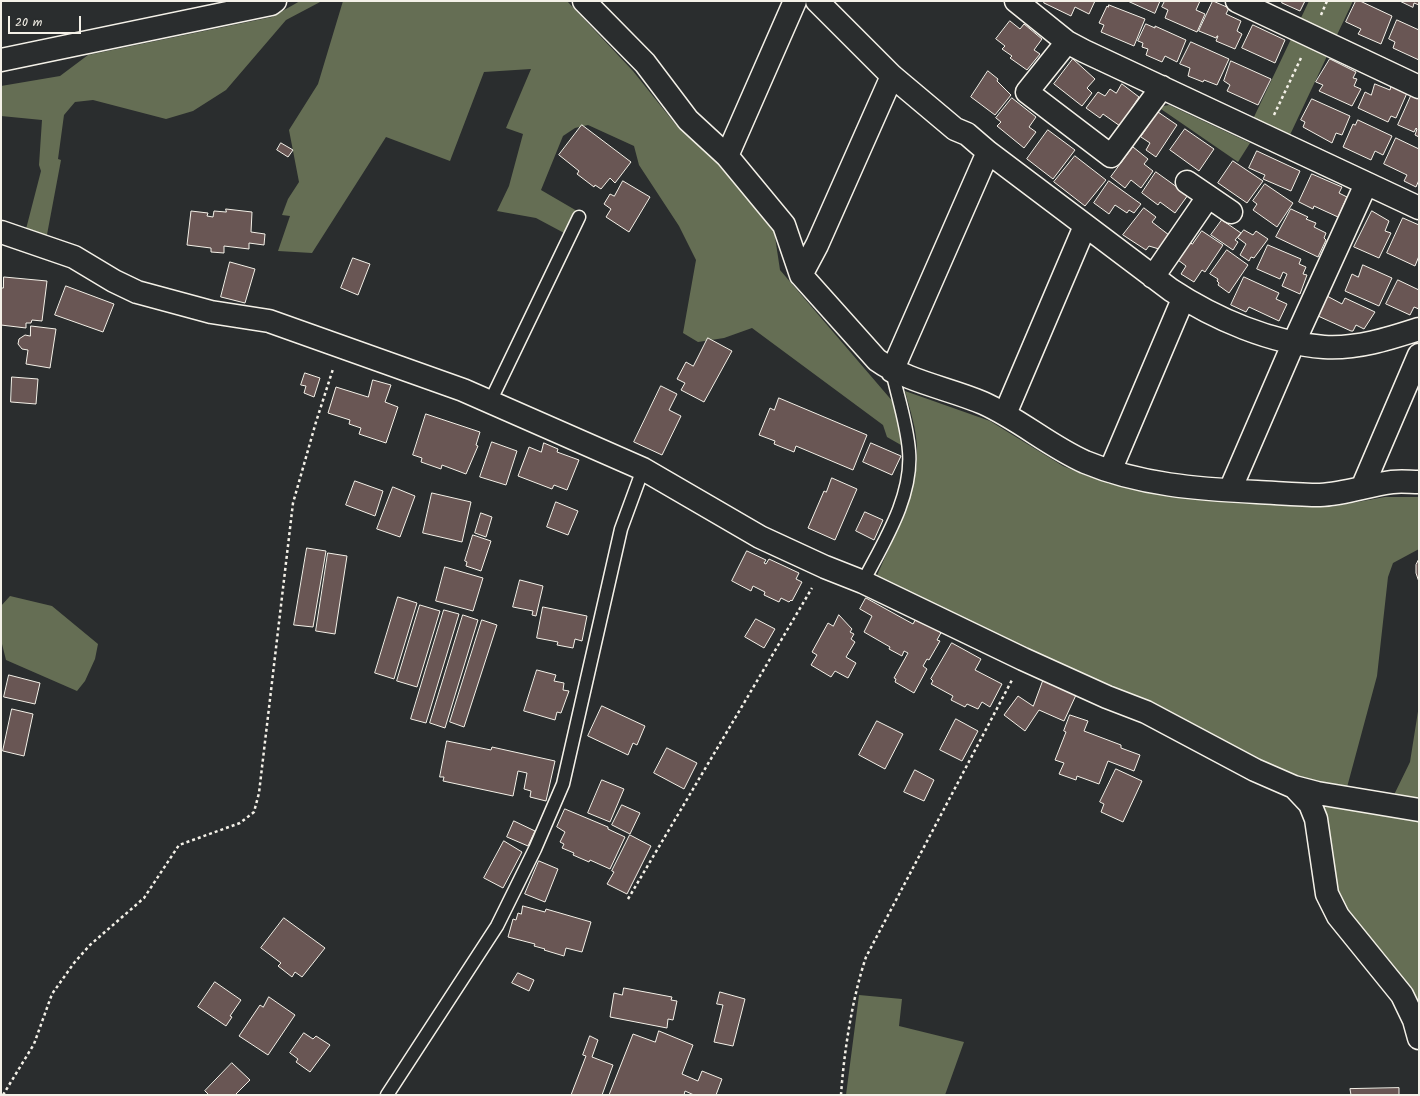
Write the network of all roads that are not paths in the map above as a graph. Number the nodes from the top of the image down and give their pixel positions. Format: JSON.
{"nodes":[{"id":1,"x":275,"y":1,"type":"edge"},
{"id":2,"x":584,"y":1,"type":"edge"},
{"id":3,"x":796,"y":1,"type":"edge"},
{"id":4,"x":817,"y":1,"type":"edge"},
{"id":5,"x":1016,"y":1,"type":"edge"},
{"id":6,"x":1237,"y":1,"type":"edge"},
{"id":7,"x":1067,"y":42,"type":"junction"},
{"id":8,"x":1,"y":60,"type":"edge"},
{"id":9,"x":892,"y":76,"type":"junction"},
{"id":10,"x":1162,"y":87,"type":"junction"},
{"id":11,"x":1419,"y":87,"type":"edge"},
{"id":12,"x":988,"y":152,"type":"junction"},
{"id":13,"x":727,"y":156,"type":"junction"},
{"id":14,"x":1187,"y":182,"type":"dead end"},
{"id":15,"x":1366,"y":184,"type":"junction"},
{"id":16,"x":1208,"y":197,"type":"junction"},
{"id":17,"x":1419,"y":208,"type":"edge"},
{"id":18,"x":1231,"y":212,"type":"dead end"},
{"id":19,"x":579,"y":217,"type":"dead end"},
{"id":20,"x":1085,"y":226,"type":"junction"},
{"id":21,"x":1,"y":232,"type":"edge"},
{"id":22,"x":801,"y":275,"type":"junction"},
{"id":23,"x":1154,"y":277,"type":"junction"},
{"id":24,"x":1183,"y":299,"type":"junction"},
{"id":25,"x":1419,"y":329,"type":"edge"},
{"id":26,"x":1294,"y":342,"type":"junction"},
{"id":27,"x":1419,"y":355,"type":"edge"},
{"id":28,"x":892,"y":371,"type":"junction"},
{"id":29,"x":490,"y":402,"type":"junction"},
{"id":30,"x":1005,"y":414,"type":"junction"},
{"id":31,"x":643,"y":469,"type":"junction"},
{"id":32,"x":1110,"y":471,"type":"junction"},
{"id":33,"x":1419,"y":482,"type":"edge"},
{"id":34,"x":1362,"y":488,"type":"junction"},
{"id":35,"x":1230,"y":490,"type":"junction"},
{"id":36,"x":863,"y":582,"type":"junction"},
{"id":37,"x":1294,"y":787,"type":"junction"},
{"id":38,"x":1419,"y":810,"type":"edge"},
{"id":39,"x":1419,"y":1038,"type":"edge"},
{"id":40,"x":387,"y":1095,"type":"edge"}],
"edges":[{"from":1,"to":8,"type":"street"},
{"from":2,"to":13,"type":"street"},
{"from":3,"to":13,"type":"street"},
{"from":4,"to":9,"type":"street"},
{"from":5,"to":7,"type":"street"},
{"from":6,"to":11,"type":"street"},
{"from":7,"to":10,"type":"street"},
{"from":7,"to":10,"type":"street"},
{"from":9,"to":12,"type":"street"},
{"from":9,"to":22,"type":"street"},
{"from":10,"to":15,"type":"street"},
{"from":12,"to":20,"type":"street"},
{"from":12,"to":28,"type":"street"},
{"from":13,"to":22,"type":"street"},
{"from":14,"to":16,"type":"street"},
{"from":15,"to":17,"type":"street"},
{"from":15,"to":26,"type":"street"},
{"from":16,"to":18,"type":"street"},
{"from":16,"to":23,"type":"street"},
{"from":19,"to":29,"type":"lane"},
{"from":20,"to":23,"type":"street"},
{"from":20,"to":30,"type":"street"},
{"from":21,"to":29,"type":"street"},
{"from":22,"to":28,"type":"street"},
{"from":23,"to":24,"type":"street"},
{"from":24,"to":26,"type":"street"},
{"from":24,"to":32,"type":"street"},
{"from":25,"to":26,"type":"street"},
{"from":26,"to":35,"type":"street"},
{"from":27,"to":34,"type":"street"},
{"from":28,"to":30,"type":"street"},
{"from":28,"to":36,"type":"lane"},
{"from":29,"to":31,"type":"street"},
{"from":30,"to":32,"type":"street"},
{"from":31,"to":36,"type":"street"},
{"from":31,"to":40,"type":"lane"},
{"from":32,"to":35,"type":"street"},
{"from":33,"to":34,"type":"street"},
{"from":34,"to":35,"type":"street"},
{"from":36,"to":37,"type":"street"},
{"from":37,"to":38,"type":"street"},
{"from":37,"to":39,"type":"street"}]}
